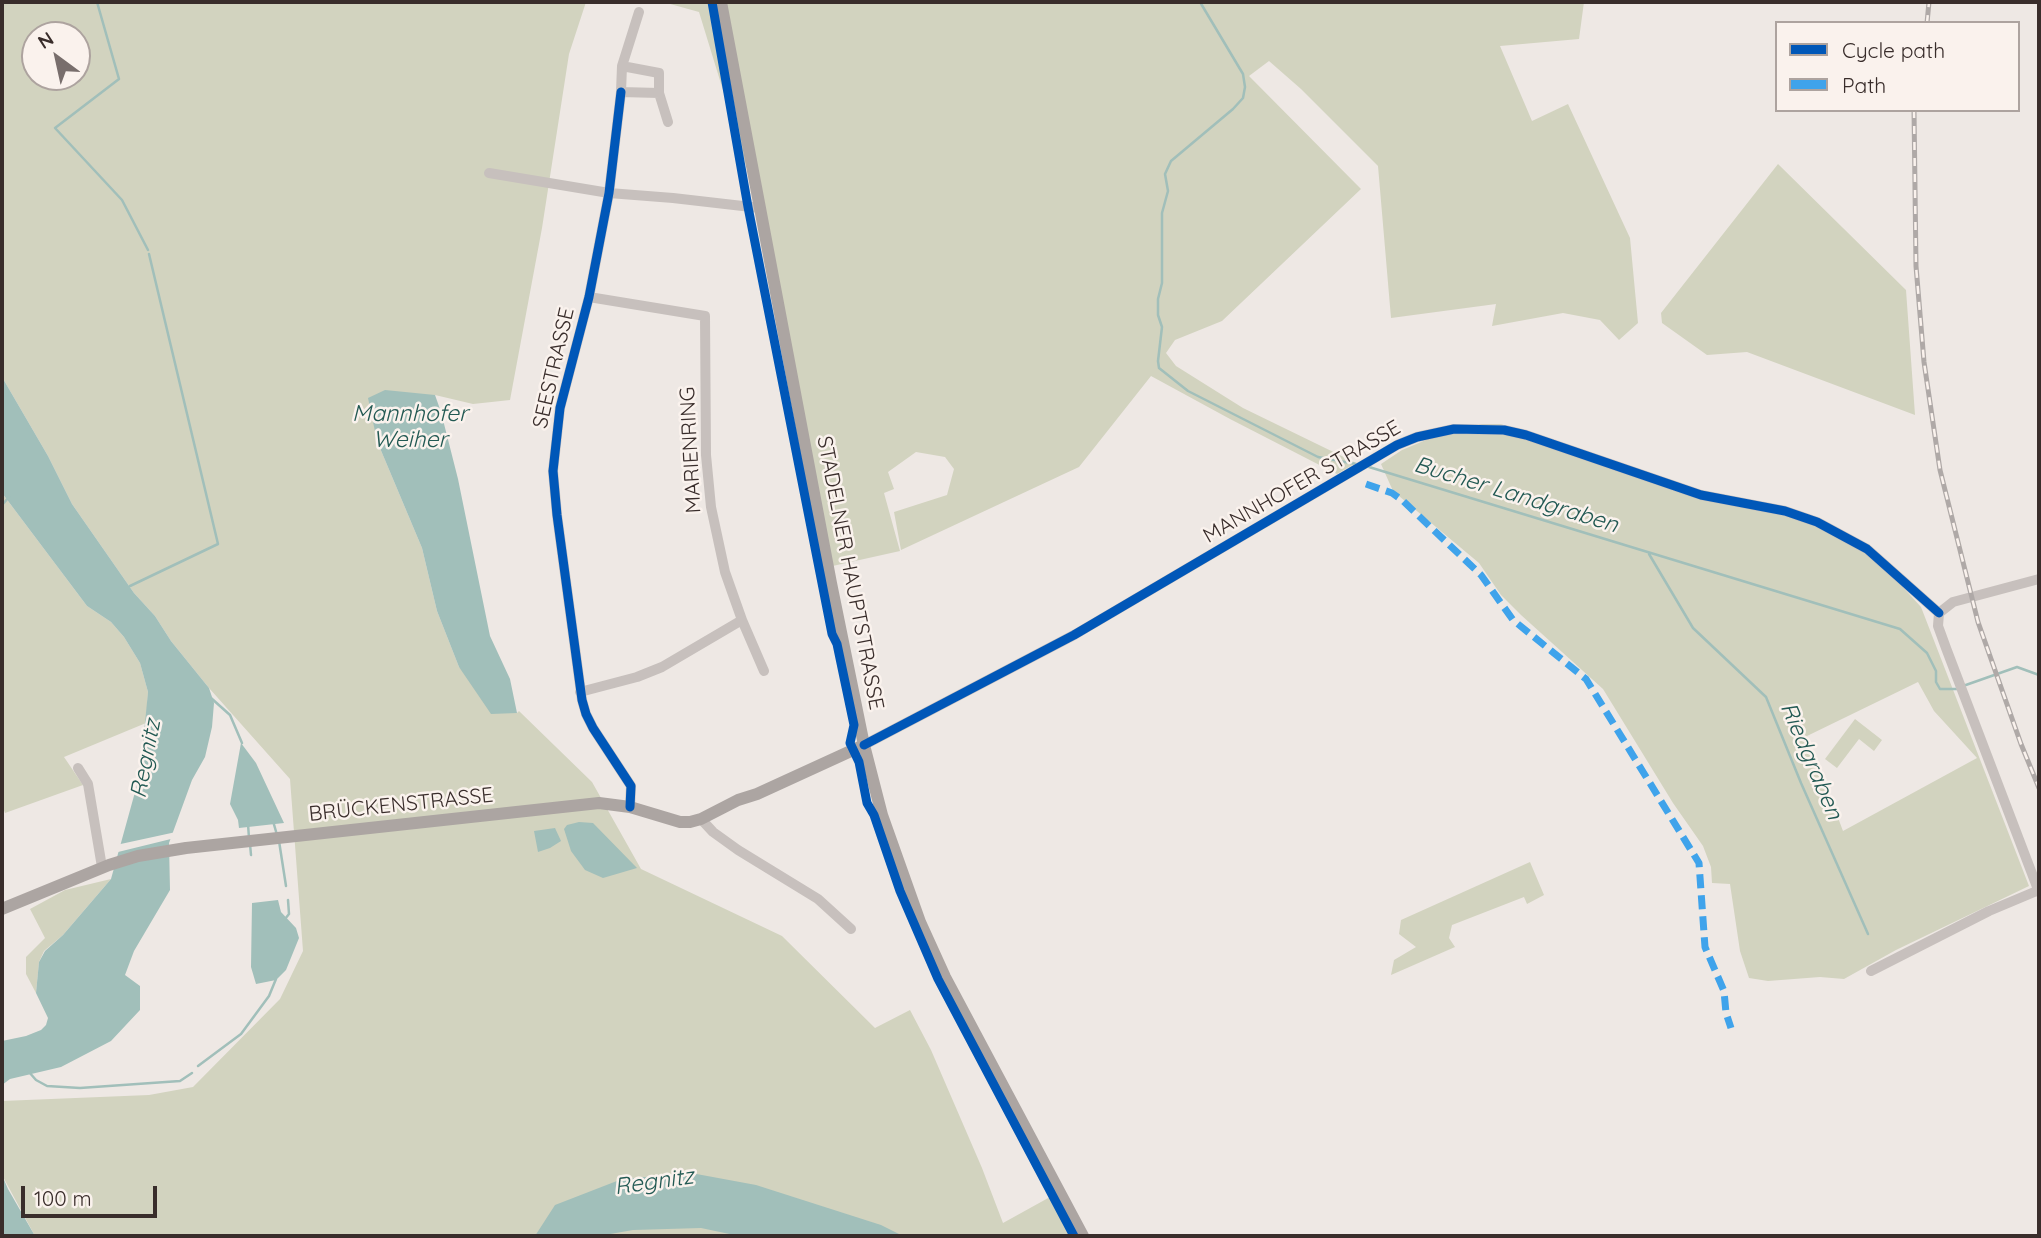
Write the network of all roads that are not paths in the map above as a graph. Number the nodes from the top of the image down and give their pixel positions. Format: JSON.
{"nodes":[{"id":1,"x":721,"y":2,"type":"edge"},
{"id":2,"x":639,"y":12,"type":"dead end"},
{"id":3,"x":622,"y":66,"type":"junction"},
{"id":4,"x":621,"y":92,"type":"junction"},
{"id":5,"x":659,"y":93,"type":"junction"},
{"id":6,"x":668,"y":122,"type":"dead end"},
{"id":7,"x":489,"y":173,"type":"dead end"},
{"id":8,"x":609,"y":194,"type":"junction"},
{"id":9,"x":760,"y":208,"type":"junction"},
{"id":10,"x":589,"y":297,"type":"junction"},
{"id":11,"x":2039,"y":579,"type":"edge"},
{"id":12,"x":1939,"y":613,"type":"junction"},
{"id":13,"x":742,"y":620,"type":"junction"},
{"id":14,"x":764,"y":671,"type":"dead end"},
{"id":15,"x":580,"y":692,"type":"junction"},
{"id":16,"x":864,"y":744,"type":"junction"},
{"id":17,"x":78,"y":768,"type":"dead end"},
{"id":18,"x":630,"y":807,"type":"junction"},
{"id":19,"x":701,"y":819,"type":"junction"},
{"id":20,"x":105,"y":866,"type":"junction"},
{"id":21,"x":2039,"y":891,"type":"edge"},
{"id":22,"x":2,"y":909,"type":"edge"},
{"id":23,"x":851,"y":929,"type":"dead end"},
{"id":24,"x":1871,"y":971,"type":"dead end"},
{"id":25,"x":1083,"y":1236,"type":"edge"}],
"edges":[{"from":1,"to":9,"type":"main road","name":"STADELNER HAUPTSTRASSE"},
{"from":2,"to":3,"type":"street","name":"SEESTRASSE"},
{"from":3,"to":4,"type":"street","name":"SEESTRASSE"},
{"from":3,"to":5,"type":"street"},
{"from":4,"to":5,"type":"street"},
{"from":4,"to":8,"type":"street","name":"SEESTRASSE"},
{"from":5,"to":6,"type":"street"},
{"from":7,"to":8,"type":"street"},
{"from":8,"to":9,"type":"street"},
{"from":8,"to":10,"type":"street","name":"SEESTRASSE"},
{"from":9,"to":16,"type":"main road","name":"STADELNER HAUPTSTRASSE"},
{"from":10,"to":13,"type":"street","name":"MARIENRING"},
{"from":10,"to":15,"type":"street","name":"SEESTRASSE"},
{"from":11,"to":12,"type":"street"},
{"from":12,"to":16,"type":"street","name":"MANNHOFER STRASSE"},
{"from":12,"to":21,"type":"street"},
{"from":13,"to":14,"type":"street","name":"MARIENRING"},
{"from":13,"to":15,"type":"street"},
{"from":15,"to":18,"type":"street","name":"SEESTRASSE"},
{"from":16,"to":19,"type":"main road","name":"MANNHOFER STRASSE"},
{"from":16,"to":25,"type":"main road","name":"STADELNER HAUPTSTRASSE"},
{"from":17,"to":20,"type":"street"},
{"from":18,"to":19,"type":"main road","name":"MANNHOFER STRASSE"},
{"from":18,"to":20,"type":"main road","name":"BRÜCKENSTRASSE"},
{"from":19,"to":23,"type":"street"},
{"from":20,"to":22,"type":"main road"},
{"from":21,"to":24,"type":"street"}]}
